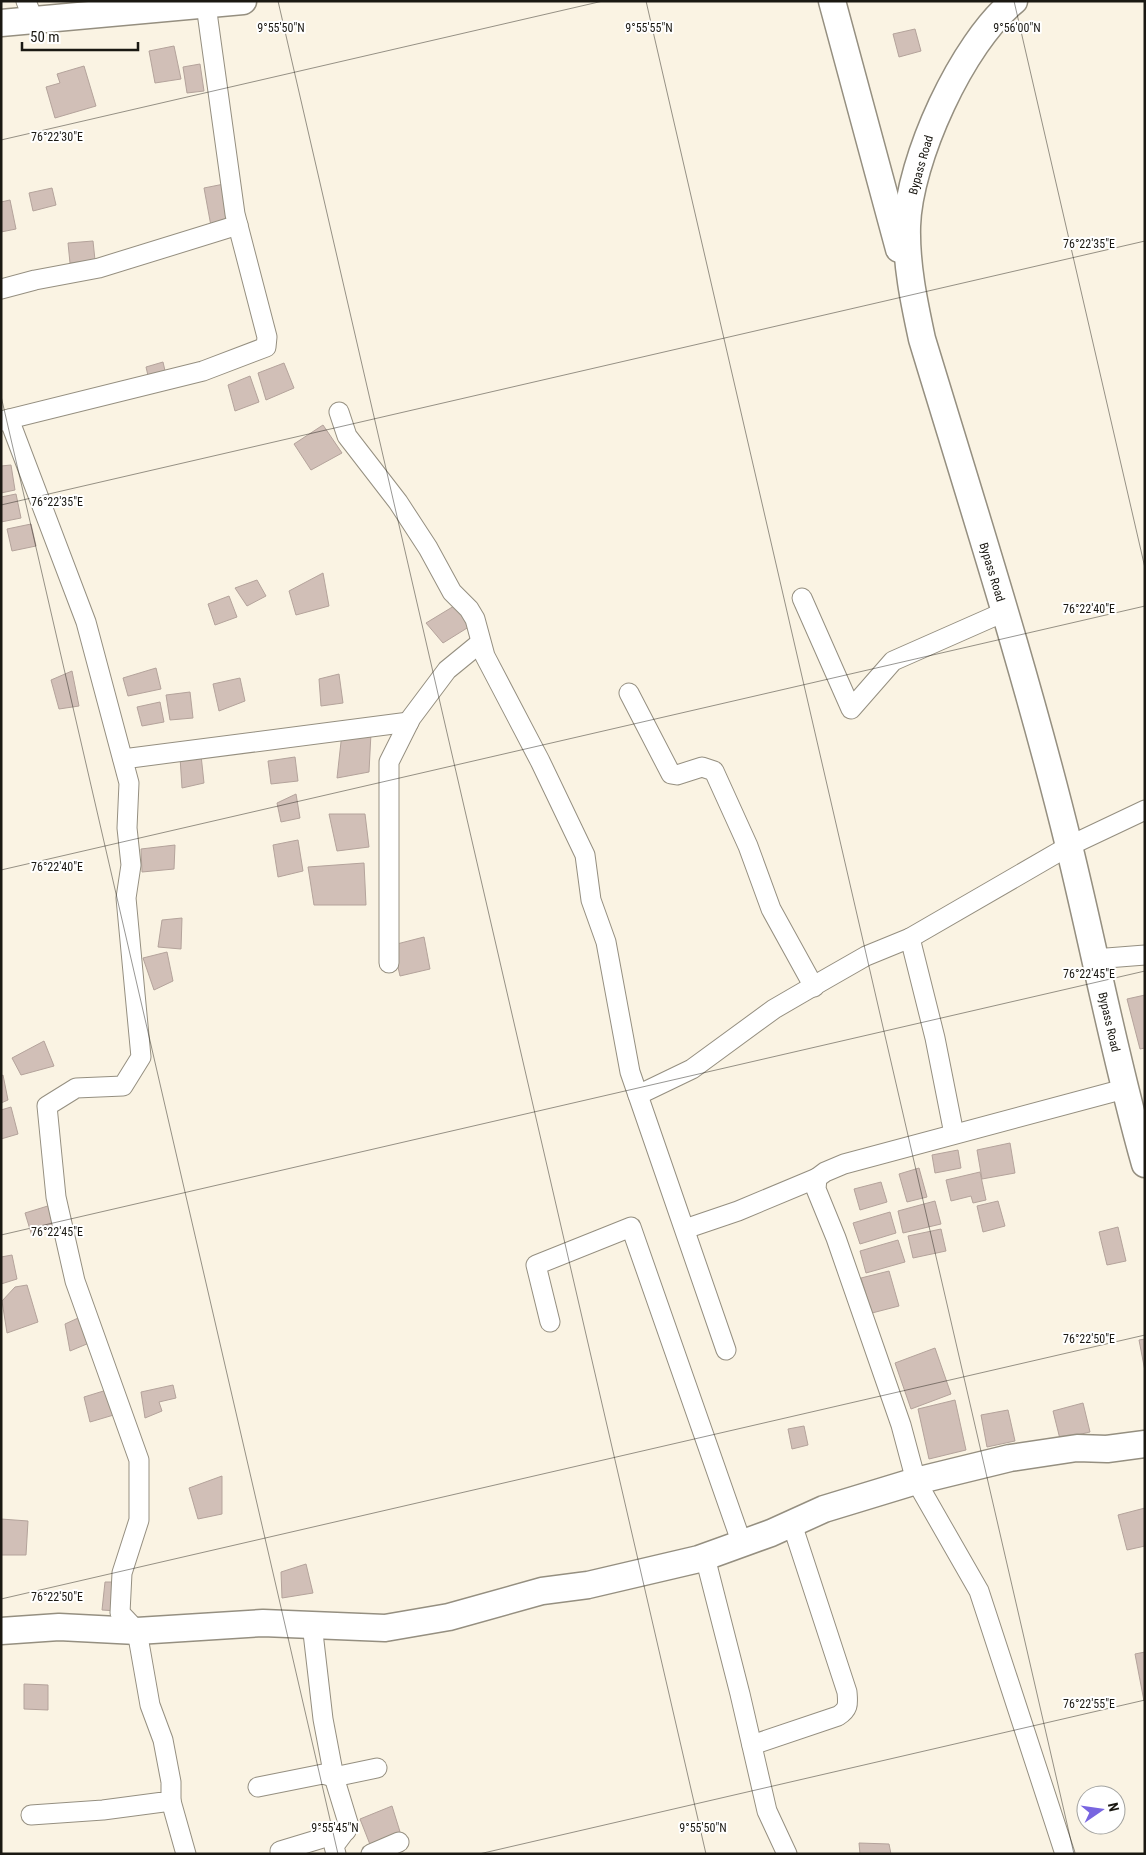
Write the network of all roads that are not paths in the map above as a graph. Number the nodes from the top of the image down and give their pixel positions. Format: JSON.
{"nodes":[{"id":1,"x":243,"y":1,"type":"edge"},
{"id":2,"x":832,"y":1,"type":"edge"},
{"id":3,"x":1014,"y":1,"type":"edge"},
{"id":4,"x":206,"y":5,"type":"junction"},
{"id":5,"x":137,"y":6,"type":"edge"},
{"id":6,"x":29,"y":10,"type":"edge"},
{"id":7,"x":1,"y":22,"type":"edge"},
{"id":8,"x":238,"y":226,"type":"junction"},
{"id":9,"x":1,"y":289,"type":"edge"},
{"id":10,"x":913,"y":298,"type":"junction"},
{"id":11,"x":339,"y":412,"type":"dead end"},
{"id":12,"x":5,"y":420,"type":"edge"},
{"id":13,"x":802,"y":598,"type":"dead end"},
{"id":14,"x":1004,"y":612,"type":"junction"},
{"id":15,"x":480,"y":643,"type":"junction"},
{"id":16,"x":629,"y":693,"type":"dead end"},
{"id":17,"x":409,"y":722,"type":"junction"},
{"id":18,"x":123,"y":759,"type":"junction"},
{"id":19,"x":1145,"y":810,"type":"edge"},
{"id":20,"x":1069,"y":846,"type":"junction"},
{"id":21,"x":910,"y":938,"type":"junction"},
{"id":22,"x":1145,"y":955,"type":"edge"},
{"id":23,"x":1094,"y":959,"type":"junction"},
{"id":24,"x":389,"y":963,"type":"dead end"},
{"id":25,"x":814,"y":988,"type":"junction"},
{"id":26,"x":1124,"y":1089,"type":"junction"},
{"id":27,"x":638,"y":1095,"type":"junction"},
{"id":28,"x":954,"y":1134,"type":"junction"},
{"id":29,"x":1145,"y":1164,"type":"edge"},
{"id":30,"x":818,"y":1178,"type":"junction"},
{"id":31,"x":685,"y":1229,"type":"junction"},
{"id":32,"x":550,"y":1322,"type":"dead end"},
{"id":33,"x":726,"y":1350,"type":"dead end"},
{"id":34,"x":1145,"y":1444,"type":"edge"},
{"id":35,"x":916,"y":1481,"type":"junction"},
{"id":36,"x":792,"y":1524,"type":"junction"},
{"id":37,"x":742,"y":1544,"type":"junction"},
{"id":38,"x":705,"y":1557,"type":"junction"},
{"id":39,"x":312,"y":1624,"type":"junction"},
{"id":40,"x":1,"y":1630,"type":"edge"},
{"id":41,"x":137,"y":1631,"type":"junction"},
{"id":42,"x":752,"y":1745,"type":"junction"},
{"id":43,"x":377,"y":1768,"type":"dead end"},
{"id":44,"x":334,"y":1777,"type":"junction"},
{"id":45,"x":258,"y":1787,"type":"dead end"},
{"id":46,"x":172,"y":1801,"type":"junction"},
{"id":47,"x":31,"y":1815,"type":"dead end"},
{"id":48,"x":346,"y":1831,"type":"junction"},
{"id":49,"x":399,"y":1842,"type":"dead end"},
{"id":50,"x":280,"y":1851,"type":"dead end"},
{"id":51,"x":186,"y":1854,"type":"edge"},
{"id":52,"x":336,"y":1854,"type":"edge"},
{"id":53,"x":371,"y":1854,"type":"edge"},
{"id":54,"x":787,"y":1854,"type":"edge"},
{"id":55,"x":1065,"y":1854,"type":"edge"}],
"edges":[{"from":1,"to":4,"type":"main road"},
{"from":2,"to":10,"type":"main road"},
{"from":3,"to":10,"type":"main road","name":"Bypass Road"},
{"from":4,"to":5,"type":"main road"},
{"from":4,"to":8,"type":"street"},
{"from":5,"to":6,"type":"main road"},
{"from":6,"to":7,"type":"main road"},
{"from":8,"to":9,"type":"street"},
{"from":8,"to":12,"type":"street"},
{"from":10,"to":14,"type":"main road","name":"Bypass Road"},
{"from":11,"to":15,"type":"street"},
{"from":12,"to":18,"type":"street"},
{"from":13,"to":14,"type":"street"},
{"from":14,"to":20,"type":"main road","name":"Bypass Road"},
{"from":15,"to":17,"type":"street"},
{"from":15,"to":27,"type":"street"},
{"from":16,"to":25,"type":"street"},
{"from":17,"to":18,"type":"street"},
{"from":17,"to":24,"type":"street"},
{"from":18,"to":41,"type":"street"},
{"from":19,"to":20,"type":"street"},
{"from":20,"to":21,"type":"street"},
{"from":20,"to":23,"type":"main road","name":"Bypass Road"},
{"from":21,"to":25,"type":"street"},
{"from":21,"to":28,"type":"street"},
{"from":22,"to":23,"type":"street"},
{"from":23,"to":26,"type":"main road","name":"Bypass Road"},
{"from":25,"to":27,"type":"street"},
{"from":26,"to":28,"type":"street"},
{"from":26,"to":29,"type":"main road","name":"Bypass Road"},
{"from":27,"to":31,"type":"street"},
{"from":28,"to":30,"type":"street"},
{"from":30,"to":31,"type":"street"},
{"from":30,"to":35,"type":"street"},
{"from":31,"to":33,"type":"street"},
{"from":32,"to":37,"type":"street"},
{"from":34,"to":35,"type":"main road"},
{"from":35,"to":36,"type":"main road"},
{"from":35,"to":55,"type":"street"},
{"from":36,"to":37,"type":"main road"},
{"from":36,"to":42,"type":"street"},
{"from":37,"to":38,"type":"main road"},
{"from":38,"to":39,"type":"main road"},
{"from":38,"to":42,"type":"street"},
{"from":39,"to":41,"type":"main road"},
{"from":39,"to":44,"type":"street"},
{"from":40,"to":41,"type":"main road"},
{"from":41,"to":46,"type":"street"},
{"from":42,"to":54,"type":"street"},
{"from":43,"to":44,"type":"street"},
{"from":44,"to":45,"type":"street"},
{"from":44,"to":48,"type":"street"},
{"from":46,"to":47,"type":"street"},
{"from":46,"to":51,"type":"street"},
{"from":48,"to":50,"type":"street"},
{"from":48,"to":52,"type":"street"},
{"from":49,"to":53,"type":"street"}]}
